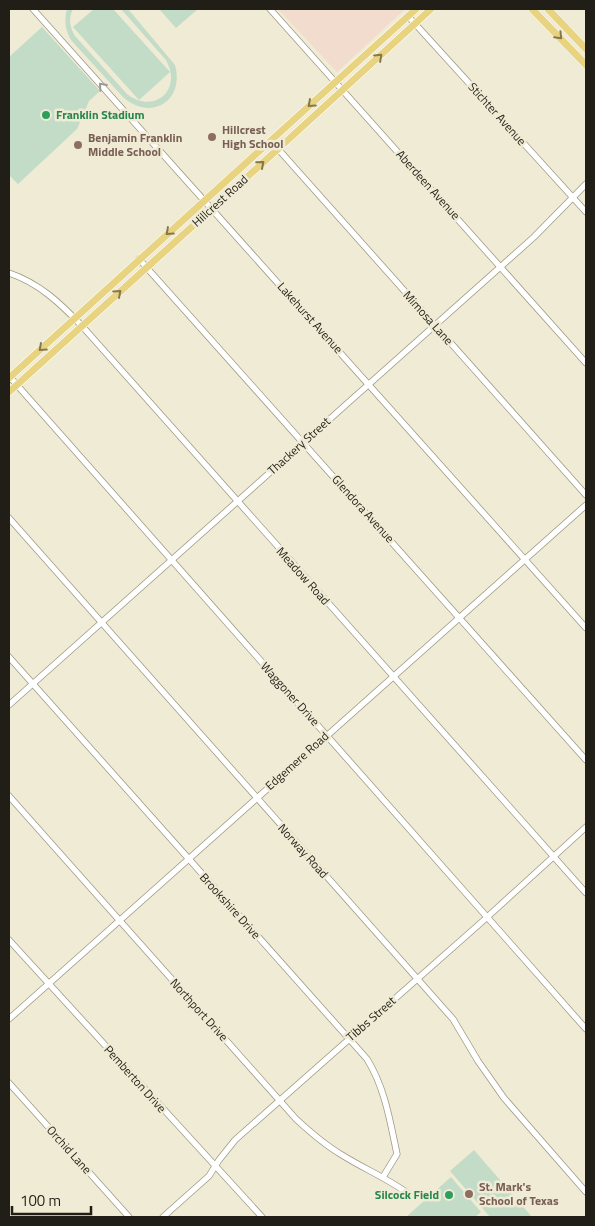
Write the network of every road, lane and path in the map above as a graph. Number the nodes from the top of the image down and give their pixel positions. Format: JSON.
{"nodes":[{"id":1,"x":33,"y":9,"type":"edge"},
{"id":2,"x":270,"y":9,"type":"edge"},
{"id":3,"x":416,"y":9,"type":"edge"},
{"id":4,"x":430,"y":9,"type":"edge"},
{"id":5,"x":532,"y":9,"type":"edge"},
{"id":6,"x":548,"y":9,"type":"edge"},
{"id":7,"x":408,"y":16,"type":"junction"},
{"id":8,"x":415,"y":24,"type":"junction"},
{"id":9,"x":586,"y":49,"type":"edge"},
{"id":10,"x":586,"y":64,"type":"edge"},
{"id":11,"x":336,"y":82,"type":"junction"},
{"id":12,"x":343,"y":90,"type":"junction"},
{"id":13,"x":271,"y":140,"type":"junction"},
{"id":14,"x":278,"y":149,"type":"junction"},
{"id":15,"x":586,"y":184,"type":"edge"},
{"id":16,"x":572,"y":196,"type":"junction"},
{"id":17,"x":205,"y":200,"type":"junction"},
{"id":18,"x":212,"y":208,"type":"junction"},
{"id":19,"x":586,"y":212,"type":"edge"},
{"id":20,"x":139,"y":259,"type":"junction"},
{"id":21,"x":501,"y":266,"type":"junction"},
{"id":22,"x":147,"y":267,"type":"junction"},
{"id":23,"x":9,"y":273,"type":"edge"},
{"id":24,"x":74,"y":318,"type":"junction"},
{"id":25,"x":435,"y":325,"type":"junction"},
{"id":26,"x":82,"y":326,"type":"junction"},
{"id":27,"x":586,"y":363,"type":"edge"},
{"id":28,"x":12,"y":379,"type":"edge"},
{"id":29,"x":369,"y":383,"type":"junction"},
{"id":30,"x":9,"y":392,"type":"edge"},
{"id":31,"x":303,"y":442,"type":"junction"},
{"id":32,"x":586,"y":495,"type":"edge"},
{"id":33,"x":237,"y":501,"type":"junction"},
{"id":34,"x":586,"y":504,"type":"edge"},
{"id":35,"x":9,"y":518,"type":"edge"},
{"id":36,"x":525,"y":559,"type":"junction"},
{"id":37,"x":171,"y":560,"type":"junction"},
{"id":38,"x":460,"y":618,"type":"junction"},
{"id":39,"x":101,"y":622,"type":"junction"},
{"id":40,"x":586,"y":628,"type":"edge"},
{"id":41,"x":9,"y":657,"type":"edge"},
{"id":42,"x":394,"y":677,"type":"junction"},
{"id":43,"x":32,"y":684,"type":"junction"},
{"id":44,"x":9,"y":705,"type":"edge"},
{"id":45,"x":327,"y":736,"type":"junction"},
{"id":46,"x":586,"y":760,"type":"edge"},
{"id":47,"x":9,"y":796,"type":"edge"},
{"id":48,"x":256,"y":798,"type":"junction"},
{"id":49,"x":586,"y":827,"type":"edge"},
{"id":50,"x":553,"y":856,"type":"junction"},
{"id":51,"x":188,"y":859,"type":"junction"},
{"id":52,"x":586,"y":893,"type":"edge"},
{"id":53,"x":487,"y":917,"type":"junction"},
{"id":54,"x":119,"y":920,"type":"junction"},
{"id":55,"x":9,"y":940,"type":"edge"},
{"id":56,"x":417,"y":979,"type":"junction"},
{"id":57,"x":48,"y":984,"type":"junction"},
{"id":58,"x":9,"y":1019,"type":"edge"},
{"id":59,"x":586,"y":1029,"type":"edge"},
{"id":60,"x":350,"y":1038,"type":"junction"},
{"id":61,"x":9,"y":1083,"type":"edge"},
{"id":62,"x":280,"y":1101,"type":"junction"},
{"id":63,"x":214,"y":1167,"type":"junction"},
{"id":64,"x":384,"y":1177,"type":"junction"},
{"id":65,"x":586,"y":1192,"type":"edge"},
{"id":66,"x":413,"y":1198,"type":"dead end"},
{"id":67,"x":129,"y":1217,"type":"edge"},
{"id":68,"x":163,"y":1217,"type":"edge"},
{"id":69,"x":262,"y":1217,"type":"edge"}],
"edges":[{"from":17,"to":1,"type":"street","name":"Lakehurst Avenue","one_way":true},
{"from":2,"to":11,"type":"street","name":"Aberdeen Avenue"},
{"from":3,"to":7,"type":"main road","name":"Hillcrest Road"},
{"from":4,"to":8,"type":"main road","name":"Hillcrest Road"},
{"from":5,"to":10,"type":"main road","one_way":true},
{"from":6,"to":9,"type":"main road"},
{"from":7,"to":8,"type":"street","name":"Stichter Avenue"},
{"from":7,"to":11,"type":"main road","name":"Hillcrest Road"},
{"from":12,"to":8,"type":"main road","name":"Hillcrest Road","one_way":true},
{"from":8,"to":16,"type":"street","name":"Stichter Avenue"},
{"from":11,"to":12,"type":"street","name":"Aberdeen Avenue"},
{"from":11,"to":13,"type":"main road","name":"Hillcrest Road","one_way":true},
{"from":12,"to":14,"type":"main road","name":"Hillcrest Road"},
{"from":12,"to":21,"type":"street","name":"Aberdeen Avenue"},
{"from":13,"to":14,"type":"street","name":"Mimosa Lane"},
{"from":13,"to":17,"type":"main road","name":"Hillcrest Road"},
{"from":18,"to":14,"type":"main road","name":"Hillcrest Road","one_way":true},
{"from":14,"to":25,"type":"street","name":"Mimosa Lane"},
{"from":15,"to":16,"type":"street","name":"Thackery Street"},
{"from":16,"to":19,"type":"street","name":"Stichter Avenue"},
{"from":16,"to":21,"type":"street","name":"Thackery Street"},
{"from":17,"to":18,"type":"street","name":"Lakehurst Avenue"},
{"from":17,"to":20,"type":"main road","name":"Hillcrest Road","one_way":true},
{"from":18,"to":22,"type":"main road","name":"Hillcrest Road"},
{"from":18,"to":29,"type":"street","name":"Lakehurst Avenue"},
{"from":20,"to":22,"type":"street","name":"Glendora Avenue"},
{"from":20,"to":24,"type":"main road","name":"Hillcrest Road"},
{"from":21,"to":25,"type":"street","name":"Thackery Street"},
{"from":21,"to":27,"type":"street","name":"Aberdeen Avenue"},
{"from":26,"to":22,"type":"main road","name":"Hillcrest Road","one_way":true},
{"from":22,"to":31,"type":"street","name":"Glendora Avenue"},
{"from":23,"to":24,"type":"street","name":"Meadow Road"},
{"from":24,"to":26,"type":"street","name":"Meadow Road"},
{"from":24,"to":28,"type":"main road","name":"Hillcrest Road","one_way":true},
{"from":25,"to":29,"type":"street","name":"Thackery Street"},
{"from":25,"to":32,"type":"street","name":"Mimosa Lane"},
{"from":26,"to":28,"type":"main road","name":"Hillcrest Road"},
{"from":26,"to":33,"type":"street","name":"Meadow Road"},
{"from":28,"to":30,"type":"main road","name":"Hillcrest Road"},
{"from":28,"to":37,"type":"street","name":"Waggoner Drive"},
{"from":29,"to":31,"type":"street","name":"Thackery Street"},
{"from":29,"to":36,"type":"street","name":"Lakehurst Avenue"},
{"from":31,"to":33,"type":"street","name":"Thackery Street"},
{"from":31,"to":38,"type":"street","name":"Glendora Avenue"},
{"from":33,"to":37,"type":"street","name":"Thackery Street"},
{"from":33,"to":42,"type":"street","name":"Meadow Road"},
{"from":34,"to":36,"type":"street","name":"Edgemere Road"},
{"from":35,"to":39,"type":"street","name":"Norway Road"},
{"from":36,"to":38,"type":"street","name":"Edgemere Road"},
{"from":36,"to":40,"type":"street","name":"Lakehurst Avenue"},
{"from":37,"to":39,"type":"street","name":"Thackery Street"},
{"from":37,"to":45,"type":"street","name":"Waggoner Drive"},
{"from":38,"to":42,"type":"street","name":"Edgemere Road"},
{"from":38,"to":46,"type":"street","name":"Glendora Avenue"},
{"from":39,"to":43,"type":"street","name":"Thackery Street"},
{"from":39,"to":48,"type":"street","name":"Norway Road"},
{"from":41,"to":43,"type":"street","name":"Brookshire Drive"},
{"from":42,"to":45,"type":"street","name":"Edgemere Road"},
{"from":42,"to":50,"type":"street","name":"Meadow Road"},
{"from":43,"to":44,"type":"street","name":"Thackery Street"},
{"from":43,"to":51,"type":"street","name":"Brookshire Drive"},
{"from":45,"to":48,"type":"street","name":"Edgemere Road"},
{"from":45,"to":53,"type":"street","name":"Waggoner Drive"},
{"from":47,"to":54,"type":"street","name":"Northport Drive"},
{"from":48,"to":51,"type":"street","name":"Edgemere Road"},
{"from":48,"to":56,"type":"street","name":"Norway Road"},
{"from":49,"to":50,"type":"street","name":"Tibbs Street"},
{"from":50,"to":52,"type":"street","name":"Meadow Road"},
{"from":50,"to":53,"type":"street","name":"Tibbs Street"},
{"from":51,"to":54,"type":"street","name":"Edgemere Road"},
{"from":51,"to":60,"type":"street","name":"Brookshire Drive"},
{"from":53,"to":56,"type":"street","name":"Tibbs Street"},
{"from":53,"to":59,"type":"street","name":"Waggoner Drive"},
{"from":54,"to":57,"type":"street","name":"Edgemere Road"},
{"from":54,"to":62,"type":"street","name":"Northport Drive"},
{"from":55,"to":57,"type":"street","name":"Pemberton Drive"},
{"from":56,"to":60,"type":"street","name":"Tibbs Street"},
{"from":56,"to":65,"type":"street","name":"Norway Road"},
{"from":57,"to":58,"type":"street","name":"Edgemere Road"},
{"from":57,"to":63,"type":"street","name":"Pemberton Drive"},
{"from":60,"to":62,"type":"street","name":"Tibbs Street"},
{"from":60,"to":64,"type":"street","name":"Brookshire Drive"},
{"from":61,"to":67,"type":"street","name":"Orchid Lane"},
{"from":62,"to":63,"type":"street","name":"Tibbs Street"},
{"from":62,"to":64,"type":"street","name":"Northport Drive"},
{"from":63,"to":68,"type":"street","name":"Tibbs Street"},
{"from":63,"to":69,"type":"street","name":"Pemberton Drive"},
{"from":64,"to":66,"type":"street","name":"Northport Drive"}]}
